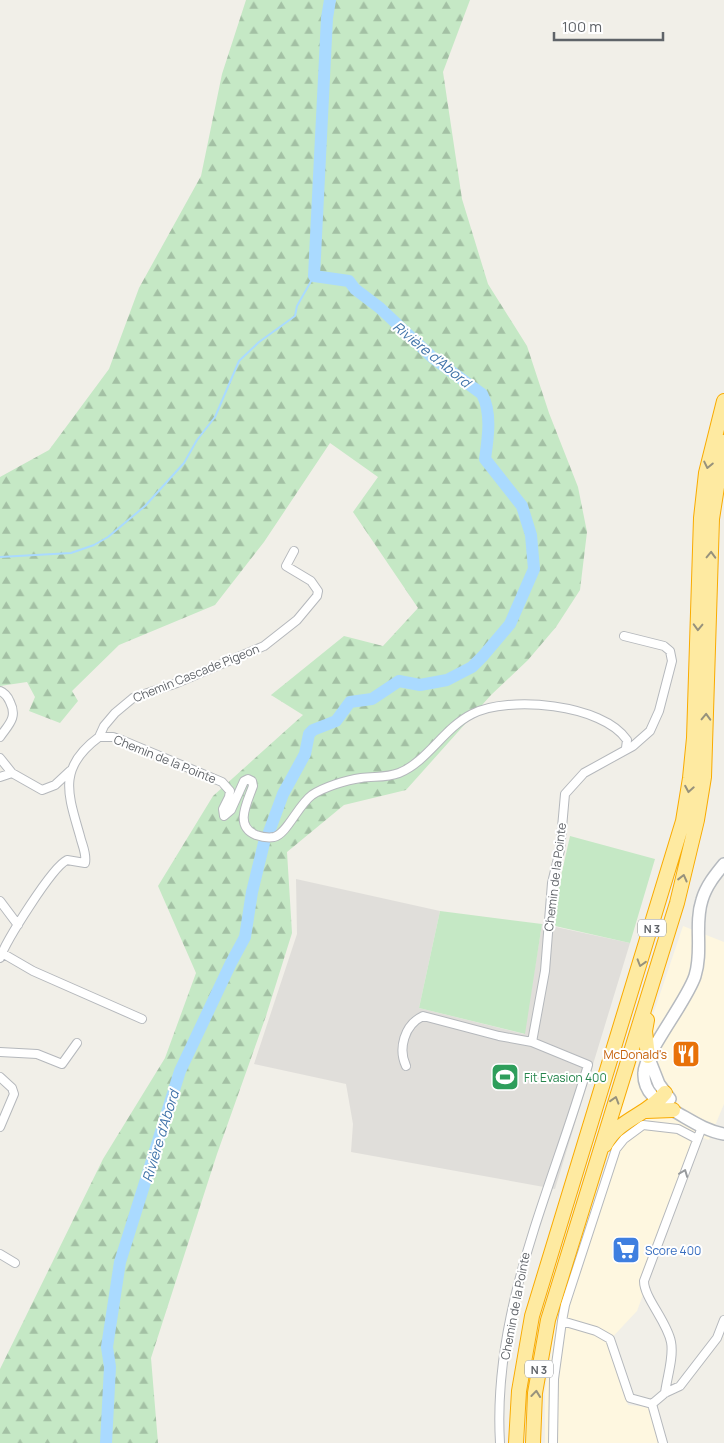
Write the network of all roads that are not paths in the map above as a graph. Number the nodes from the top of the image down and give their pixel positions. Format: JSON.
{"nodes":[{"id":1,"x":724,"y":401,"type":"edge"},
{"id":2,"x":724,"y":442,"type":"edge"},
{"id":3,"x":294,"y":551,"type":"dead end"},
{"id":4,"x":624,"y":636,"type":"dead end"},
{"id":5,"x":0,"y":690,"type":"edge"},
{"id":6,"x":0,"y":737,"type":"edge"},
{"id":7,"x":99,"y":737,"type":"junction"},
{"id":8,"x":626,"y":748,"type":"junction"},
{"id":9,"x":0,"y":758,"type":"edge"},
{"id":10,"x":73,"y":768,"type":"junction"},
{"id":11,"x":12,"y":773,"type":"junction"},
{"id":12,"x":0,"y":777,"type":"edge"},
{"id":13,"x":724,"y":864,"type":"edge"},
{"id":14,"x":0,"y":901,"type":"edge"},
{"id":15,"x":677,"y":903,"type":"junction"},
{"id":16,"x":18,"y":925,"type":"junction"},
{"id":17,"x":1,"y":956,"type":"edge"},
{"id":18,"x":142,"y":1020,"type":"dead end"},
{"id":19,"x":532,"y":1042,"type":"junction"},
{"id":20,"x":77,"y":1043,"type":"dead end"},
{"id":21,"x":0,"y":1052,"type":"edge"},
{"id":22,"x":648,"y":1056,"type":"junction"},
{"id":23,"x":406,"y":1066,"type":"dead end"},
{"id":24,"x":0,"y":1077,"type":"edge"},
{"id":25,"x":662,"y":1097,"type":"junction"},
{"id":26,"x":646,"y":1111,"type":"junction"},
{"id":27,"x":679,"y":1114,"type":"junction"},
{"id":28,"x":0,"y":1127,"type":"edge"},
{"id":29,"x":702,"y":1127,"type":"junction"},
{"id":30,"x":678,"y":1129,"type":"junction"},
{"id":31,"x":724,"y":1134,"type":"edge"},
{"id":32,"x":697,"y":1139,"type":"junction"},
{"id":33,"x":0,"y":1254,"type":"edge"},
{"id":34,"x":16,"y":1263,"type":"dead end"},
{"id":35,"x":554,"y":1297,"type":"junction"},
{"id":36,"x":724,"y":1320,"type":"edge"},
{"id":37,"x":562,"y":1321,"type":"junction"},
{"id":38,"x":665,"y":1392,"type":"junction"},
{"id":39,"x":652,"y":1404,"type":"junction"},
{"id":40,"x":500,"y":1443,"type":"edge"},
{"id":41,"x":516,"y":1443,"type":"edge"},
{"id":42,"x":533,"y":1443,"type":"edge"},
{"id":43,"x":553,"y":1443,"type":"edge"},
{"id":44,"x":663,"y":1443,"type":"edge"}],
"edges":[{"from":1,"to":41,"type":"highway","number":"N 3","one_way":true},
{"from":15,"to":2,"type":"highway","number":"N 3","one_way":true},
{"from":3,"to":7,"type":"street","name":"Chemin Cascade Pigeon"},
{"from":4,"to":8,"type":"street"},
{"from":5,"to":6,"type":"street"},
{"from":7,"to":8,"type":"street","name":"Chemin de la Pointe"},
{"from":7,"to":10,"type":"street","name":"Chemin de la Pointe"},
{"from":8,"to":19,"type":"street","name":"Chemin de la Pointe"},
{"from":9,"to":11,"type":"street"},
{"from":10,"to":11,"type":"street"},
{"from":10,"to":16,"type":"street","name":"Chemin de la Pointe"},
{"from":11,"to":12,"type":"street"},
{"from":13,"to":22,"type":"main road"},
{"from":14,"to":16,"type":"street"},
{"from":15,"to":22,"type":"highway"},
{"from":35,"to":15,"type":"highway","number":"N 3","one_way":true},
{"from":16,"to":17,"type":"street","name":"Chemin de la Pointe"},
{"from":17,"to":18,"type":"street"},
{"from":19,"to":23,"type":"street"},
{"from":19,"to":40,"type":"street","name":"Chemin de la Pointe"},
{"from":20,"to":21,"type":"street"},
{"from":22,"to":25,"type":"main road"},
{"from":24,"to":28,"type":"street"},
{"from":25,"to":26,"type":"highway"},
{"from":25,"to":27,"type":"main road"},
{"from":26,"to":27,"type":"highway"},
{"from":26,"to":35,"type":"highway"},
{"from":27,"to":29,"type":"main road"},
{"from":27,"to":30,"type":"street"},
{"from":29,"to":31,"type":"main road"},
{"from":29,"to":32,"type":"street"},
{"from":30,"to":32,"type":"street"},
{"from":30,"to":37,"type":"street"},
{"from":38,"to":32,"type":"street","one_way":true},
{"from":33,"to":34,"type":"street"},
{"from":42,"to":35,"type":"highway","number":"N 3","one_way":true},
{"from":36,"to":38,"type":"street"},
{"from":37,"to":39,"type":"street"},
{"from":37,"to":43,"type":"street"},
{"from":38,"to":39,"type":"street"},
{"from":39,"to":44,"type":"street"}]}
